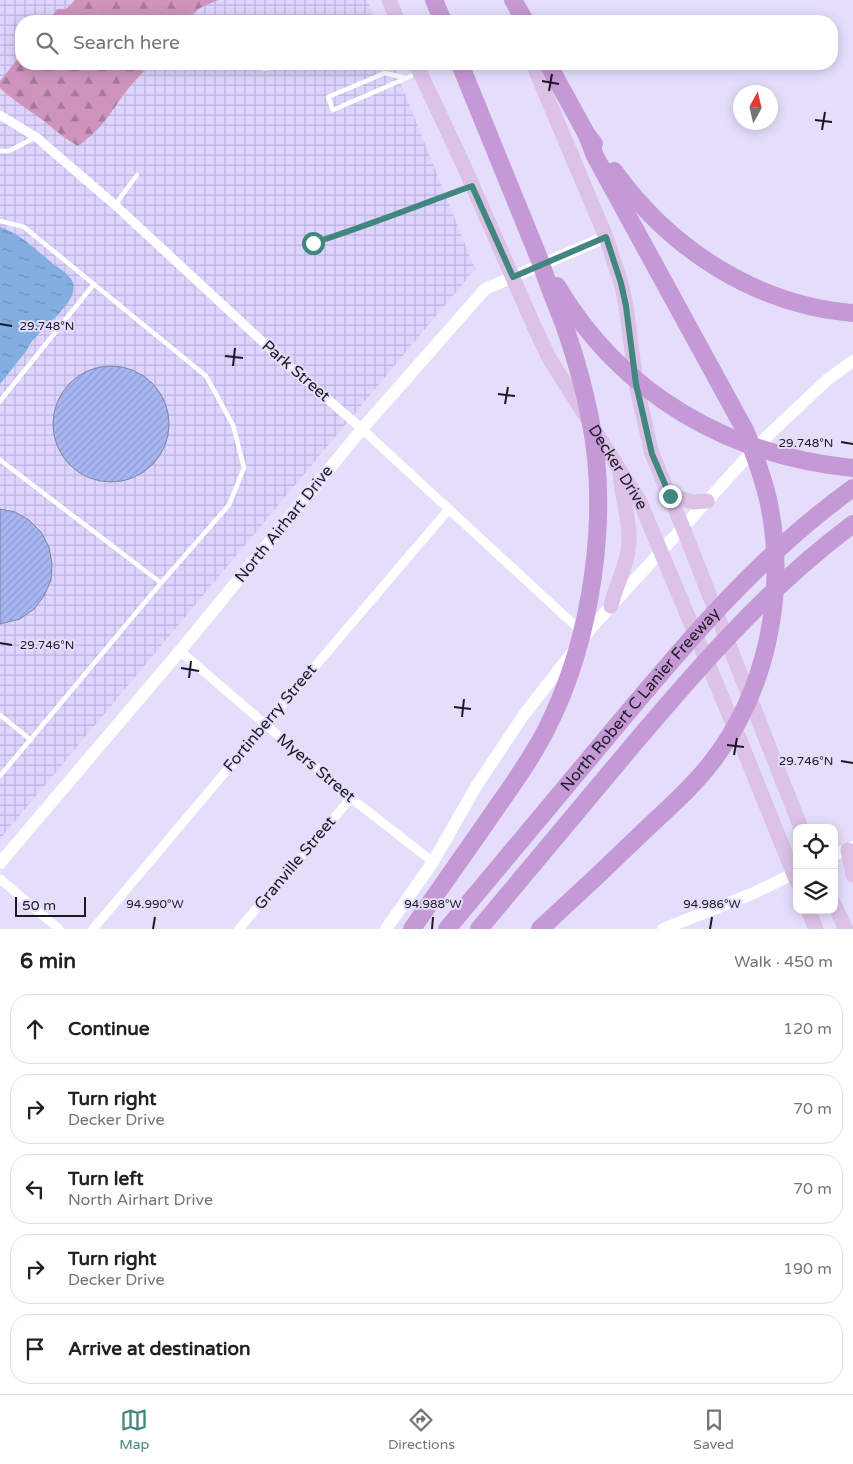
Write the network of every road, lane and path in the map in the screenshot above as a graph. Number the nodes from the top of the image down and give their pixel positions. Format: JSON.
{"nodes":[{"id":1,"x":389,"y":0,"type":"edge"},
{"id":2,"x":434,"y":0,"type":"edge"},
{"id":3,"x":506,"y":0,"type":"edge"},
{"id":4,"x":513,"y":0,"type":"edge"},
{"id":5,"x":395,"y":15,"type":"edge"},
{"id":6,"x":440,"y":15,"type":"edge"},
{"id":7,"x":512,"y":15,"type":"edge"},
{"id":8,"x":522,"y":15,"type":"edge"},
{"id":9,"x":416,"y":70,"type":"edge"},
{"id":10,"x":419,"y":70,"type":"edge"},
{"id":11,"x":462,"y":70,"type":"edge"},
{"id":12,"x":536,"y":70,"type":"edge"},
{"id":13,"x":551,"y":70,"type":"edge"},
{"id":14,"x":406,"y":78,"type":"junction"},
{"id":15,"x":0,"y":115,"type":"edge"},
{"id":16,"x":587,"y":135,"type":"junction"},
{"id":17,"x":36,"y":137,"type":"junction"},
{"id":18,"x":0,"y":151,"type":"edge"},
{"id":19,"x":137,"y":175,"type":"dead end"},
{"id":20,"x":472,"y":186,"type":"junction"},
{"id":21,"x":115,"y":205,"type":"junction"},
{"id":22,"x":0,"y":221,"type":"edge"},
{"id":23,"x":606,"y":237,"type":"junction"},
{"id":24,"x":313,"y":243,"type":"dead end"},
{"id":25,"x":542,"y":263,"type":"junction"},
{"id":26,"x":513,"y":277,"type":"junction"},
{"id":27,"x":94,"y":284,"type":"junction"},
{"id":28,"x":853,"y":313,"type":"edge"},
{"id":29,"x":853,"y":361,"type":"edge"},
{"id":30,"x":0,"y":402,"type":"edge"},
{"id":31,"x":362,"y":429,"type":"junction"},
{"id":32,"x":0,"y":460,"type":"edge"},
{"id":33,"x":620,"y":468,"type":"junction"},
{"id":34,"x":853,"y":468,"type":"edge"},
{"id":35,"x":853,"y":475,"type":"edge"},
{"id":36,"x":853,"y":488,"type":"edge"},
{"id":37,"x":670,"y":496,"type":"junction"},
{"id":38,"x":707,"y":501,"type":"junction"},
{"id":39,"x":828,"y":506,"type":"junction"},
{"id":40,"x":449,"y":509,"type":"junction"},
{"id":41,"x":853,"y":524,"type":"edge"},
{"id":42,"x":683,"y":528,"type":"junction"},
{"id":43,"x":853,"y":535,"type":"edge"},
{"id":44,"x":661,"y":550,"type":"junction"},
{"id":45,"x":807,"y":562,"type":"junction"},
{"id":46,"x":161,"y":582,"type":"junction"},
{"id":47,"x":611,"y":606,"type":"junction"},
{"id":48,"x":586,"y":635,"type":"junction"},
{"id":49,"x":180,"y":651,"type":"junction"},
{"id":50,"x":0,"y":715,"type":"edge"},
{"id":51,"x":264,"y":724,"type":"junction"},
{"id":52,"x":31,"y":740,"type":"junction"},
{"id":53,"x":0,"y":776,"type":"edge"},
{"id":54,"x":351,"y":798,"type":"junction"},
{"id":55,"x":799,"y":824,"type":"edge"},
{"id":56,"x":845,"y":851,"type":"edge"},
{"id":57,"x":432,"y":862,"type":"junction"},
{"id":58,"x":0,"y":863,"type":"edge"},
{"id":59,"x":793,"y":869,"type":"edge"},
{"id":60,"x":853,"y":874,"type":"edge"},
{"id":61,"x":793,"y":877,"type":"edge"},
{"id":62,"x":0,"y":879,"type":"edge"},
{"id":63,"x":838,"y":912,"type":"edge"},
{"id":64,"x":810,"y":914,"type":"edge"},
{"id":65,"x":59,"y":929,"type":"edge"},
{"id":66,"x":93,"y":929,"type":"edge"},
{"id":67,"x":239,"y":929,"type":"edge"},
{"id":68,"x":386,"y":929,"type":"edge"},
{"id":69,"x":412,"y":929,"type":"edge"},
{"id":70,"x":447,"y":929,"type":"edge"},
{"id":71,"x":478,"y":929,"type":"edge"},
{"id":72,"x":540,"y":929,"type":"edge"},
{"id":73,"x":663,"y":929,"type":"edge"},
{"id":74,"x":816,"y":929,"type":"edge"},
{"id":75,"x":846,"y":929,"type":"edge"}],
"edges":[{"from":1,"to":5,"type":"main road"},
{"from":2,"to":6,"type":"highway"},
{"from":3,"to":7,"type":"main road"},
{"from":4,"to":8,"type":"highway"},
{"from":9,"to":14,"type":"lane"},
{"from":10,"to":20,"type":"main road","name":"Decker Drive"},
{"from":11,"to":25,"type":"highway"},
{"from":12,"to":23,"type":"main road","name":"Decker Drive"},
{"from":13,"to":16,"type":"highway"},
{"from":14,"to":14,"type":"lane"},
{"from":15,"to":17,"type":"street","name":"Park Street"},
{"from":16,"to":28,"type":"highway"},
{"from":16,"to":72,"type":"highway"},
{"from":17,"to":18,"type":"lane"},
{"from":17,"to":21,"type":"street","name":"Park Street"},
{"from":19,"to":21,"type":"lane"},
{"from":20,"to":24,"type":"lane"},
{"from":20,"to":26,"type":"main road","name":"Decker Drive"},
{"from":21,"to":31,"type":"street","name":"Park Street"},
{"from":22,"to":27,"type":"lane"},
{"from":23,"to":26,"type":"main road","name":"North Airhart Drive"},
{"from":23,"to":37,"type":"main road","name":"Decker Drive"},
{"from":25,"to":34,"type":"highway"},
{"from":25,"to":69,"type":"highway"},
{"from":26,"to":31,"type":"main road","name":"North Airhart Drive"},
{"from":26,"to":33,"type":"main road","name":"Decker Drive"},
{"from":27,"to":30,"type":"lane"},
{"from":27,"to":46,"type":"lane"},
{"from":29,"to":38,"type":"main road"},
{"from":31,"to":40,"type":"street","name":"Park Street"},
{"from":31,"to":49,"type":"main road","name":"North Airhart Drive"},
{"from":32,"to":46,"type":"lane"},
{"from":33,"to":44,"type":"main road","name":"Decker Drive"},
{"from":33,"to":47,"type":"main road"},
{"from":35,"to":39,"type":"highway"},
{"from":36,"to":39,"type":"highway","name":"North Robert C Lanier Freeway"},
{"from":37,"to":38,"type":"main road"},
{"from":37,"to":42,"type":"main road","name":"Decker Drive"},
{"from":38,"to":42,"type":"main road"},
{"from":39,"to":70,"type":"highway","name":"North Robert C Lanier Freeway"},
{"from":40,"to":48,"type":"street","name":"Park Street"},
{"from":40,"to":51,"type":"street","name":"Fortinberry Street"},
{"from":41,"to":45,"type":"highway","name":"North Robert C Lanier Freeway"},
{"from":42,"to":44,"type":"main road"},
{"from":42,"to":55,"type":"main road","name":"Decker Drive"},
{"from":43,"to":45,"type":"highway"},
{"from":44,"to":47,"type":"main road"},
{"from":44,"to":59,"type":"main road","name":"Decker Drive"},
{"from":45,"to":71,"type":"highway","name":"North Robert C Lanier Freeway"},
{"from":46,"to":52,"type":"lane"},
{"from":47,"to":48,"type":"main road"},
{"from":48,"to":57,"type":"main road"},
{"from":49,"to":51,"type":"street","name":"Myers Street"},
{"from":49,"to":58,"type":"main road","name":"North Airhart Drive"},
{"from":50,"to":52,"type":"lane"},
{"from":51,"to":54,"type":"street","name":"Myers Street"},
{"from":51,"to":66,"type":"street","name":"Fortinberry Street"},
{"from":52,"to":53,"type":"lane"},
{"from":54,"to":57,"type":"street","name":"Myers Street"},
{"from":54,"to":67,"type":"street","name":"Granville Street"},
{"from":56,"to":60,"type":"main road"},
{"from":57,"to":68,"type":"main road"},
{"from":61,"to":73,"type":"main road"},
{"from":62,"to":65,"type":"street"},
{"from":63,"to":75,"type":"main road"},
{"from":64,"to":74,"type":"main road"}]}
